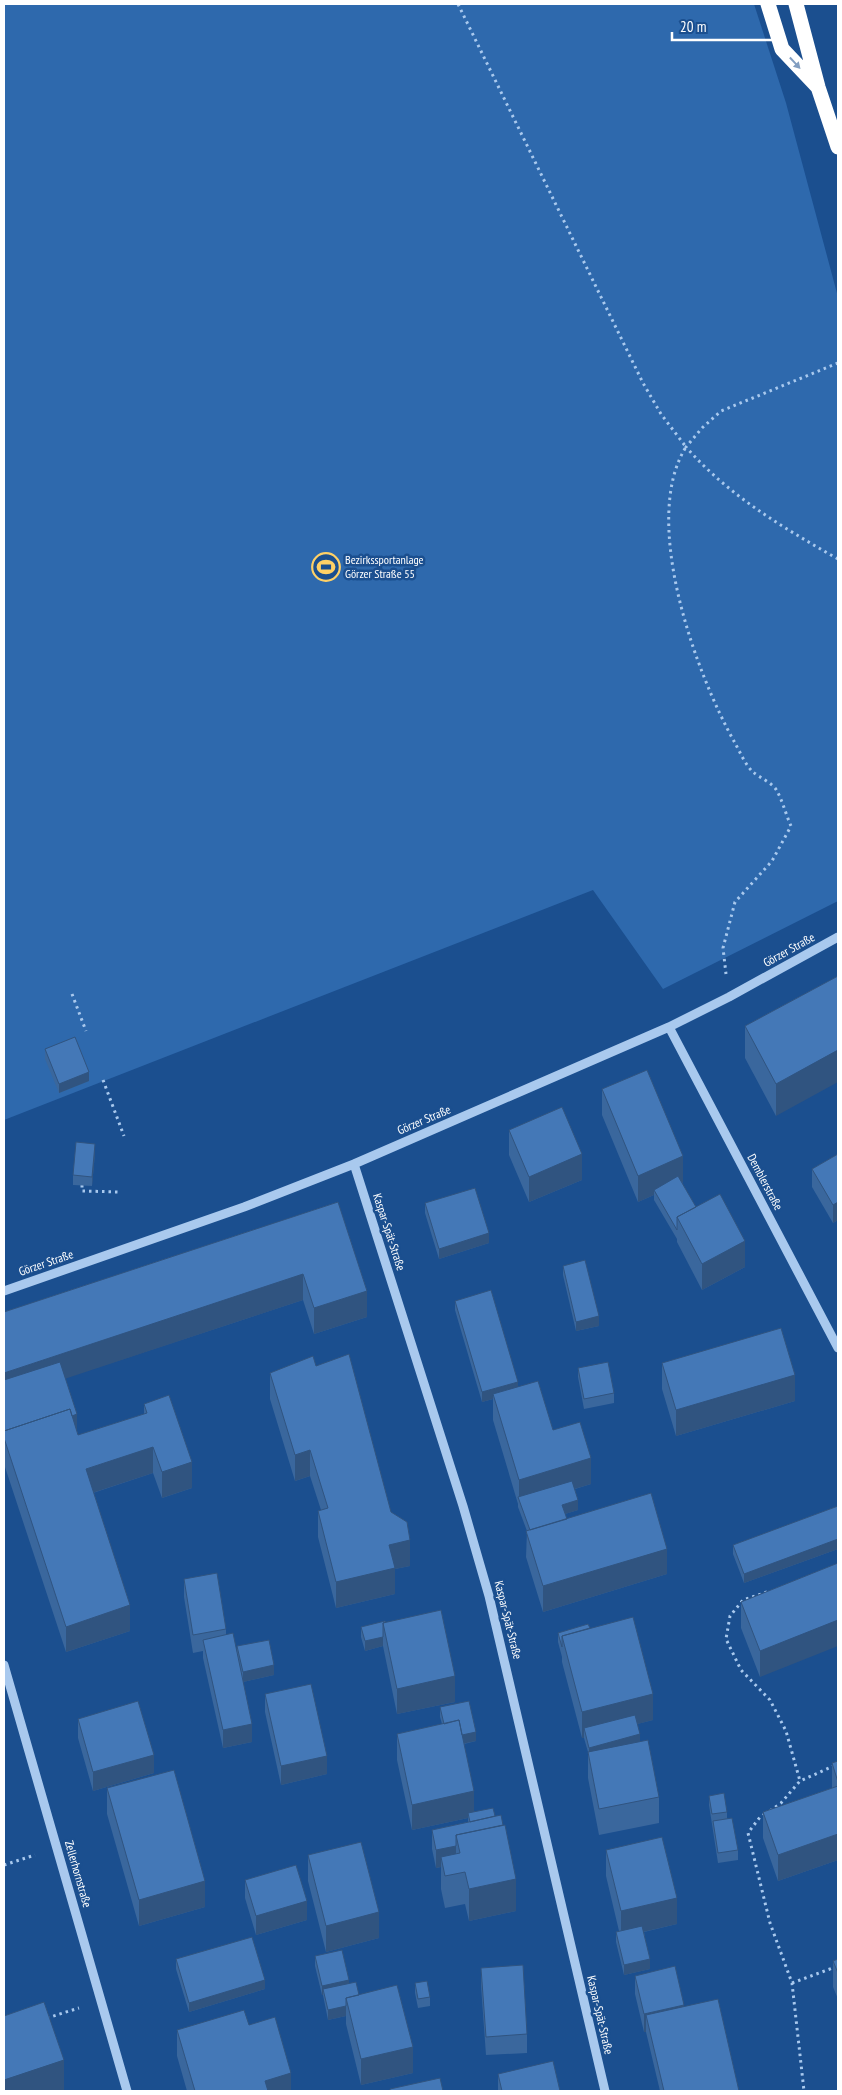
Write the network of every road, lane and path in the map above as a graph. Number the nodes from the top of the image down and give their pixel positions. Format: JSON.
{"nodes":[{"id":1,"x":458,"y":4,"type":"edge"},
{"id":2,"x":768,"y":4,"type":"edge"},
{"id":3,"x":796,"y":4,"type":"edge"},
{"id":4,"x":818,"y":87,"type":"junction"},
{"id":5,"x":838,"y":147,"type":"edge"},
{"id":6,"x":838,"y":363,"type":"edge"},
{"id":7,"x":686,"y":447,"type":"junction"},
{"id":8,"x":838,"y":559,"type":"edge"},
{"id":9,"x":838,"y":937,"type":"edge"},
{"id":10,"x":72,"y":994,"type":"dead end"},
{"id":11,"x":729,"y":997,"type":"junction"},
{"id":12,"x":669,"y":1027,"type":"junction"},
{"id":13,"x":86,"y":1031,"type":"dead end"},
{"id":14,"x":103,"y":1080,"type":"dead end"},
{"id":15,"x":124,"y":1136,"type":"dead end"},
{"id":16,"x":354,"y":1164,"type":"junction"},
{"id":17,"x":82,"y":1185,"type":"edge"},
{"id":18,"x":119,"y":1192,"type":"dead end"},
{"id":19,"x":4,"y":1291,"type":"edge"},
{"id":20,"x":838,"y":1348,"type":"edge"},
{"id":21,"x":769,"y":1591,"type":"edge"},
{"id":22,"x":4,"y":1665,"type":"edge"},
{"id":23,"x":838,"y":1764,"type":"edge"},
{"id":24,"x":800,"y":1781,"type":"junction"},
{"id":25,"x":57,"y":1848,"type":"junction"},
{"id":26,"x":4,"y":1865,"type":"edge"},
{"id":27,"x":838,"y":1966,"type":"edge"},
{"id":28,"x":792,"y":1983,"type":"junction"},
{"id":29,"x":101,"y":2001,"type":"junction"},
{"id":30,"x":39,"y":2020,"type":"edge"},
{"id":31,"x":127,"y":2091,"type":"edge"},
{"id":32,"x":605,"y":2091,"type":"edge"},
{"id":33,"x":804,"y":2091,"type":"edge"}],
"edges":[{"from":1,"to":7,"type":"path"},
{"from":2,"to":4,"type":"highway","one_way":true},
{"from":3,"to":4,"type":"highway"},
{"from":4,"to":5,"type":"highway"},
{"from":6,"to":7,"type":"path"},
{"from":7,"to":8,"type":"path"},
{"from":7,"to":11,"type":"path"},
{"from":9,"to":11,"type":"street","name":"Görzer Straße"},
{"from":10,"to":13,"type":"path"},
{"from":11,"to":12,"type":"street","name":"Görzer Straße"},
{"from":12,"to":16,"type":"street","name":"Görzer Straße"},
{"from":12,"to":20,"type":"street","name":"Demblerstraße"},
{"from":14,"to":15,"type":"path"},
{"from":16,"to":19,"type":"street","name":"Görzer Straße"},
{"from":16,"to":32,"type":"street","name":"Kaspar-Spät-Straße"},
{"from":17,"to":18,"type":"path"},
{"from":21,"to":24,"type":"path"},
{"from":22,"to":25,"type":"street","name":"Zellerhornstraße"},
{"from":23,"to":24,"type":"path"},
{"from":24,"to":28,"type":"path"},
{"from":25,"to":26,"type":"path"},
{"from":25,"to":29,"type":"street","name":"Zellerhornstraße"},
{"from":27,"to":28,"type":"path"},
{"from":28,"to":33,"type":"path"},
{"from":29,"to":30,"type":"path"},
{"from":29,"to":31,"type":"street","name":"Zellerhornstraße"}]}
